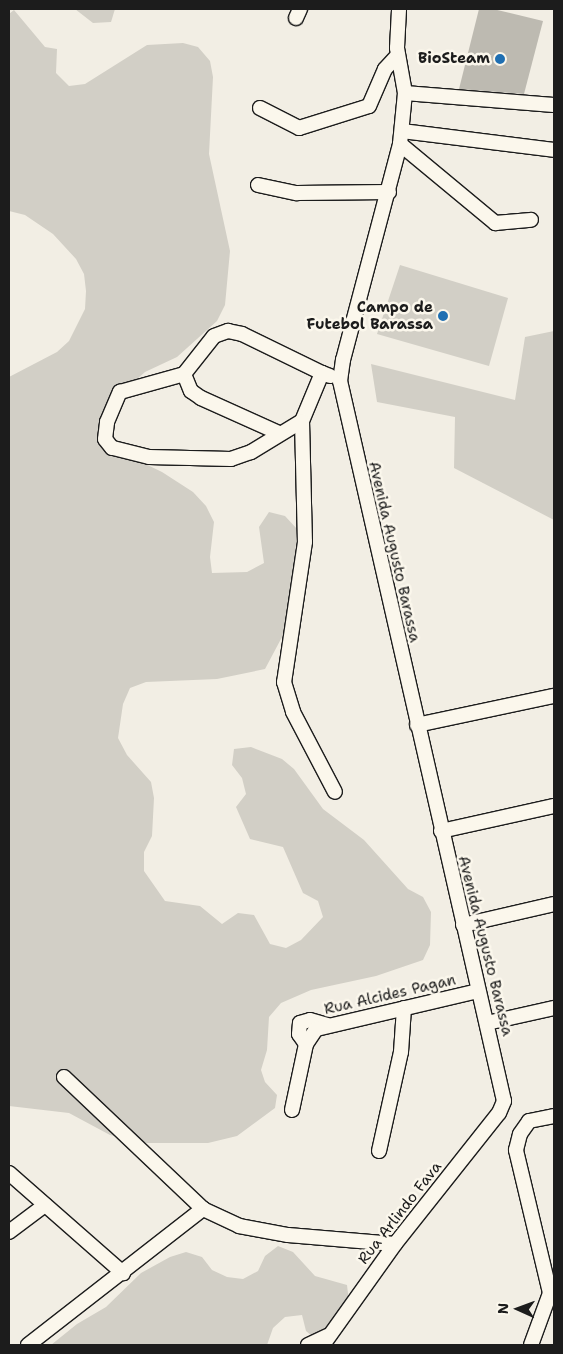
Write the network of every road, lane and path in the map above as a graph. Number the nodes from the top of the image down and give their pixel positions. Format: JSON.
{"nodes":[{"id":1,"x":398,"y":9,"type":"edge"},
{"id":2,"x":398,"y":55,"type":"junction"},
{"id":3,"x":405,"y":93,"type":"junction"},
{"id":4,"x":554,"y":105,"type":"edge"},
{"id":5,"x":260,"y":108,"type":"dead end"},
{"id":6,"x":401,"y":138,"type":"junction"},
{"id":7,"x":554,"y":150,"type":"edge"},
{"id":8,"x":258,"y":185,"type":"dead end"},
{"id":9,"x":389,"y":192,"type":"junction"},
{"id":10,"x":531,"y":220,"type":"dead end"},
{"id":11,"x":322,"y":373,"type":"junction"},
{"id":12,"x":184,"y":374,"type":"junction"},
{"id":13,"x":340,"y":381,"type":"junction"},
{"id":14,"x":302,"y":421,"type":"junction"},
{"id":15,"x":280,"y":433,"type":"junction"},
{"id":16,"x":554,"y":696,"type":"edge"},
{"id":17,"x":417,"y":725,"type":"junction"},
{"id":18,"x":335,"y":792,"type":"dead end"},
{"id":19,"x":554,"y":806,"type":"edge"},
{"id":20,"x":441,"y":831,"type":"junction"},
{"id":21,"x":554,"y":904,"type":"edge"},
{"id":22,"x":463,"y":925,"type":"junction"},
{"id":23,"x":478,"y":991,"type":"junction"},
{"id":24,"x":404,"y":1008,"type":"junction"},
{"id":25,"x":554,"y":1008,"type":"edge"},
{"id":26,"x":487,"y":1023,"type":"junction"},
{"id":27,"x":64,"y":1077,"type":"dead end"},
{"id":28,"x":504,"y":1100,"type":"joint"},
{"id":29,"x":292,"y":1110,"type":"dead end"},
{"id":30,"x":554,"y":1116,"type":"edge"},
{"id":31,"x":379,"y":1151,"type":"dead end"},
{"id":32,"x":9,"y":1173,"type":"edge"},
{"id":33,"x":45,"y":1205,"type":"junction"},
{"id":34,"x":202,"y":1209,"type":"junction"},
{"id":35,"x":9,"y":1232,"type":"edge"},
{"id":36,"x":395,"y":1244,"type":"junction"},
{"id":37,"x":123,"y":1273,"type":"junction"},
{"id":38,"x":552,"y":1295,"type":"edge"},
{"id":39,"x":325,"y":1341,"type":"edge"},
{"id":40,"x":28,"y":1345,"type":"edge"},
{"id":41,"x":308,"y":1345,"type":"edge"},
{"id":42,"x":531,"y":1345,"type":"edge"}],
"edges":[{"from":1,"to":2,"type":"street","name":"Avenida Augusto Barassa"},
{"from":2,"to":3,"type":"street","name":"Avenida Augusto Barassa"},
{"from":2,"to":5,"type":"street"},
{"from":3,"to":4,"type":"street"},
{"from":3,"to":6,"type":"street","name":"Avenida Augusto Barassa"},
{"from":6,"to":7,"type":"street"},
{"from":6,"to":9,"type":"street","name":"Avenida Augusto Barassa"},
{"from":6,"to":10,"type":"street"},
{"from":8,"to":9,"type":"street"},
{"from":9,"to":13,"type":"street","name":"Avenida Augusto Barassa"},
{"from":11,"to":12,"type":"street"},
{"from":11,"to":13,"type":"street"},
{"from":11,"to":14,"type":"street"},
{"from":12,"to":15,"type":"street"},
{"from":12,"to":15,"type":"street"},
{"from":13,"to":17,"type":"street","name":"Avenida Augusto Barassa"},
{"from":14,"to":15,"type":"street"},
{"from":14,"to":18,"type":"street"},
{"from":16,"to":17,"type":"street"},
{"from":17,"to":20,"type":"street","name":"Avenida Augusto Barassa"},
{"from":19,"to":20,"type":"street"},
{"from":20,"to":22,"type":"street","name":"Avenida Augusto Barassa"},
{"from":21,"to":22,"type":"street"},
{"from":22,"to":23,"type":"street","name":"Avenida Augusto Barassa"},
{"from":23,"to":24,"type":"street","name":"Rua Alcides Pagan"},
{"from":23,"to":26,"type":"street","name":"Avenida Augusto Barassa"},
{"from":24,"to":29,"type":"street","name":"Rua Alcides Pagan"},
{"from":24,"to":31,"type":"street"},
{"from":25,"to":26,"type":"street"},
{"from":26,"to":28,"type":"street","name":"Avenida Augusto Barassa"},
{"from":27,"to":34,"type":"street"},
{"from":28,"to":36,"type":"street","name":"Rua Arlindo Fava"},
{"from":30,"to":38,"type":"street"},
{"from":32,"to":33,"type":"street"},
{"from":33,"to":35,"type":"street"},
{"from":33,"to":37,"type":"street"},
{"from":34,"to":36,"type":"street"},
{"from":34,"to":37,"type":"street"},
{"from":36,"to":39,"type":"street","name":"Rua Arlindo Fava"},
{"from":37,"to":40,"type":"street"},
{"from":38,"to":42,"type":"street"},
{"from":39,"to":41,"type":"street"}]}
